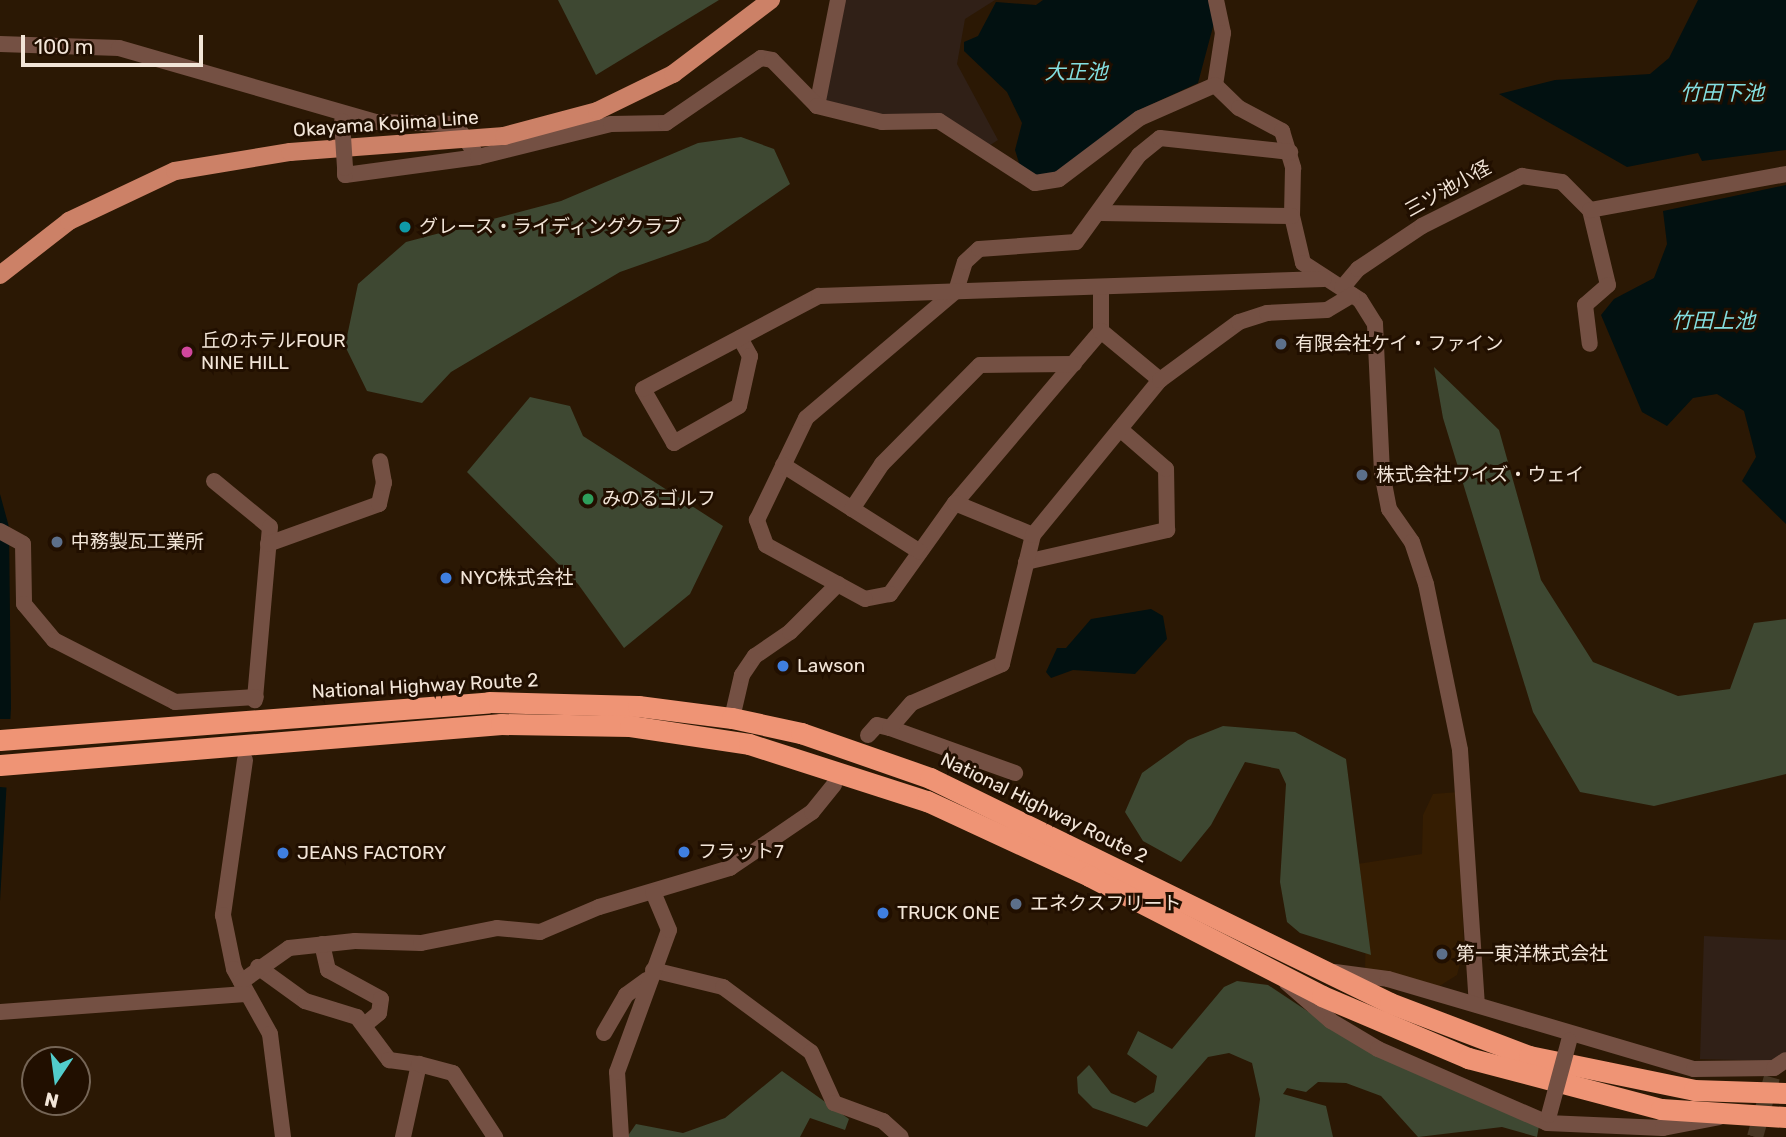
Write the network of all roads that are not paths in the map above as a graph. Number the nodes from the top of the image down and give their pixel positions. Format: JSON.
{"nodes":[{"id":1,"x":771,"y":0,"type":"edge"},
{"id":2,"x":838,"y":0,"type":"edge"},
{"id":3,"x":1216,"y":0,"type":"edge"},
{"id":4,"x":0,"y":44,"type":"edge"},
{"id":5,"x":1215,"y":85,"type":"junction"},
{"id":6,"x":817,"y":106,"type":"junction"},
{"id":7,"x":342,"y":115,"type":"junction"},
{"id":8,"x":470,"y":140,"type":"junction"},
{"id":9,"x":1290,"y":152,"type":"junction"},
{"id":10,"x":478,"y":157,"type":"junction"},
{"id":11,"x":1786,"y":174,"type":"edge"},
{"id":12,"x":1590,"y":210,"type":"junction"},
{"id":13,"x":1100,"y":213,"type":"junction"},
{"id":14,"x":1292,"y":216,"type":"junction"},
{"id":15,"x":0,"y":275,"type":"edge"},
{"id":16,"x":1324,"y":279,"type":"junction"},
{"id":17,"x":1101,"y":287,"type":"junction"},
{"id":18,"x":956,"y":291,"type":"junction"},
{"id":19,"x":1347,"y":292,"type":"junction"},
{"id":20,"x":1101,"y":331,"type":"junction"},
{"id":21,"x":740,"y":338,"type":"junction"},
{"id":22,"x":1590,"y":344,"type":"dead end"},
{"id":23,"x":1074,"y":364,"type":"junction"},
{"id":24,"x":1160,"y":380,"type":"junction"},
{"id":25,"x":1120,"y":429,"type":"junction"},
{"id":26,"x":380,"y":461,"type":"dead end"},
{"id":27,"x":783,"y":465,"type":"junction"},
{"id":28,"x":214,"y":481,"type":"dead end"},
{"id":29,"x":955,"y":503,"type":"junction"},
{"id":30,"x":852,"y":509,"type":"junction"},
{"id":31,"x":5,"y":531,"type":"edge"},
{"id":32,"x":1033,"y":535,"type":"junction"},
{"id":33,"x":268,"y":544,"type":"junction"},
{"id":34,"x":920,"y":552,"type":"junction"},
{"id":35,"x":1026,"y":562,"type":"junction"},
{"id":36,"x":838,"y":584,"type":"junction"},
{"id":37,"x":261,"y":676,"type":"junction"},
{"id":38,"x":259,"y":705,"type":"junction"},
{"id":39,"x":732,"y":718,"type":"junction"},
{"id":40,"x":890,"y":728,"type":"junction"},
{"id":41,"x":867,"y":735,"type":"dead end"},
{"id":42,"x":6,"y":739,"type":"edge"},
{"id":43,"x":245,"y":760,"type":"dead end"},
{"id":44,"x":6,"y":764,"type":"edge"},
{"id":45,"x":1015,"y":773,"type":"dead end"},
{"id":46,"x":834,"y":785,"type":"dead end"},
{"id":47,"x":653,"y":892,"type":"junction"},
{"id":48,"x":322,"y":944,"type":"junction"},
{"id":49,"x":258,"y":967,"type":"junction"},
{"id":50,"x":1318,"y":970,"type":"junction"},
{"id":51,"x":1278,"y":974,"type":"junction"},
{"id":52,"x":650,"y":975,"type":"junction"},
{"id":53,"x":243,"y":988,"type":"junction"},
{"id":54,"x":1477,"y":1004,"type":"junction"},
{"id":55,"x":0,"y":1012,"type":"edge"},
{"id":56,"x":366,"y":1024,"type":"junction"},
{"id":57,"x":604,"y":1033,"type":"dead end"},
{"id":58,"x":1571,"y":1036,"type":"junction"},
{"id":59,"x":419,"y":1064,"type":"junction"},
{"id":60,"x":1777,"y":1068,"type":"edge"},
{"id":61,"x":1694,"y":1079,"type":"junction"},
{"id":62,"x":1786,"y":1094,"type":"edge"},
{"id":63,"x":1726,"y":1115,"type":"junction"},
{"id":64,"x":1786,"y":1117,"type":"edge"},
{"id":65,"x":1546,"y":1125,"type":"edge"},
{"id":66,"x":283,"y":1137,"type":"edge"},
{"id":67,"x":403,"y":1137,"type":"edge"},
{"id":68,"x":495,"y":1137,"type":"edge"},
{"id":69,"x":621,"y":1137,"type":"edge"},
{"id":70,"x":901,"y":1137,"type":"edge"}],
"edges":[{"from":1,"to":8,"type":"main road","name":"Okayama Kojima Line"},
{"from":2,"to":6,"type":"street"},
{"from":3,"to":5,"type":"street"},
{"from":4,"to":7,"type":"street"},
{"from":5,"to":6,"type":"street"},
{"from":5,"to":9,"type":"street"},
{"from":6,"to":10,"type":"street"},
{"from":7,"to":8,"type":"street"},
{"from":7,"to":10,"type":"street","bridge":true},
{"from":8,"to":10,"type":"street"},
{"from":8,"to":15,"type":"main road","name":"Okayama Kojima Line"},
{"from":9,"to":13,"type":"street"},
{"from":9,"to":14,"type":"street"},
{"from":11,"to":12,"type":"street"},
{"from":12,"to":19,"type":"street","name":"三ツ池小径"},
{"from":12,"to":22,"type":"street"},
{"from":13,"to":14,"type":"street"},
{"from":13,"to":18,"type":"street"},
{"from":14,"to":16,"type":"street"},
{"from":16,"to":17,"type":"street"},
{"from":16,"to":19,"type":"street"},
{"from":17,"to":18,"type":"street"},
{"from":17,"to":20,"type":"street"},
{"from":18,"to":21,"type":"street"},
{"from":18,"to":27,"type":"street"},
{"from":19,"to":24,"type":"street","name":"三ツ池小径"},
{"from":19,"to":54,"type":"street"},
{"from":20,"to":23,"type":"street"},
{"from":20,"to":24,"type":"street"},
{"from":21,"to":21,"type":"street"},
{"from":23,"to":29,"type":"street"},
{"from":23,"to":30,"type":"street"},
{"from":24,"to":25,"type":"street","name":"三ツ池小径"},
{"from":25,"to":32,"type":"street","name":"三ツ池小径"},
{"from":25,"to":35,"type":"street"},
{"from":26,"to":33,"type":"street"},
{"from":27,"to":30,"type":"street"},
{"from":27,"to":36,"type":"street"},
{"from":28,"to":33,"type":"street"},
{"from":29,"to":32,"type":"street"},
{"from":29,"to":34,"type":"street"},
{"from":30,"to":34,"type":"street"},
{"from":31,"to":38,"type":"street"},
{"from":32,"to":35,"type":"street"},
{"from":33,"to":37,"type":"street"},
{"from":34,"to":36,"type":"street"},
{"from":35,"to":40,"type":"street"},
{"from":36,"to":39,"type":"street"},
{"from":37,"to":38,"type":"street"},
{"from":37,"to":38,"type":"street"},
{"from":38,"to":39,"type":"highway","name":"National Highway Route 2"},
{"from":38,"to":42,"type":"highway","name":"National Highway Route 2"},
{"from":39,"to":50,"type":"highway","name":"National Highway Route 2"},
{"from":40,"to":41,"type":"street"},
{"from":40,"to":45,"type":"street"},
{"from":43,"to":53,"type":"street"},
{"from":44,"to":51,"type":"highway"},
{"from":46,"to":47,"type":"street"},
{"from":47,"to":48,"type":"street"},
{"from":47,"to":52,"type":"street"},
{"from":48,"to":49,"type":"street"},
{"from":48,"to":56,"type":"street"},
{"from":49,"to":53,"type":"street"},
{"from":49,"to":56,"type":"street"},
{"from":50,"to":54,"type":"street"},
{"from":50,"to":61,"type":"highway","name":"National Highway Route 2"},
{"from":51,"to":63,"type":"highway"},
{"from":51,"to":65,"type":"street"},
{"from":52,"to":57,"type":"street"},
{"from":52,"to":69,"type":"street"},
{"from":52,"to":70,"type":"street"},
{"from":53,"to":55,"type":"street"},
{"from":53,"to":66,"type":"street"},
{"from":54,"to":58,"type":"street"},
{"from":56,"to":59,"type":"street"},
{"from":58,"to":61,"type":"street"},
{"from":58,"to":65,"type":"street","bridge":true},
{"from":59,"to":67,"type":"street"},
{"from":59,"to":68,"type":"street"},
{"from":60,"to":61,"type":"street"},
{"from":61,"to":62,"type":"highway","name":"National Highway Route 2"},
{"from":63,"to":64,"type":"highway"},
{"from":63,"to":65,"type":"street"}]}
